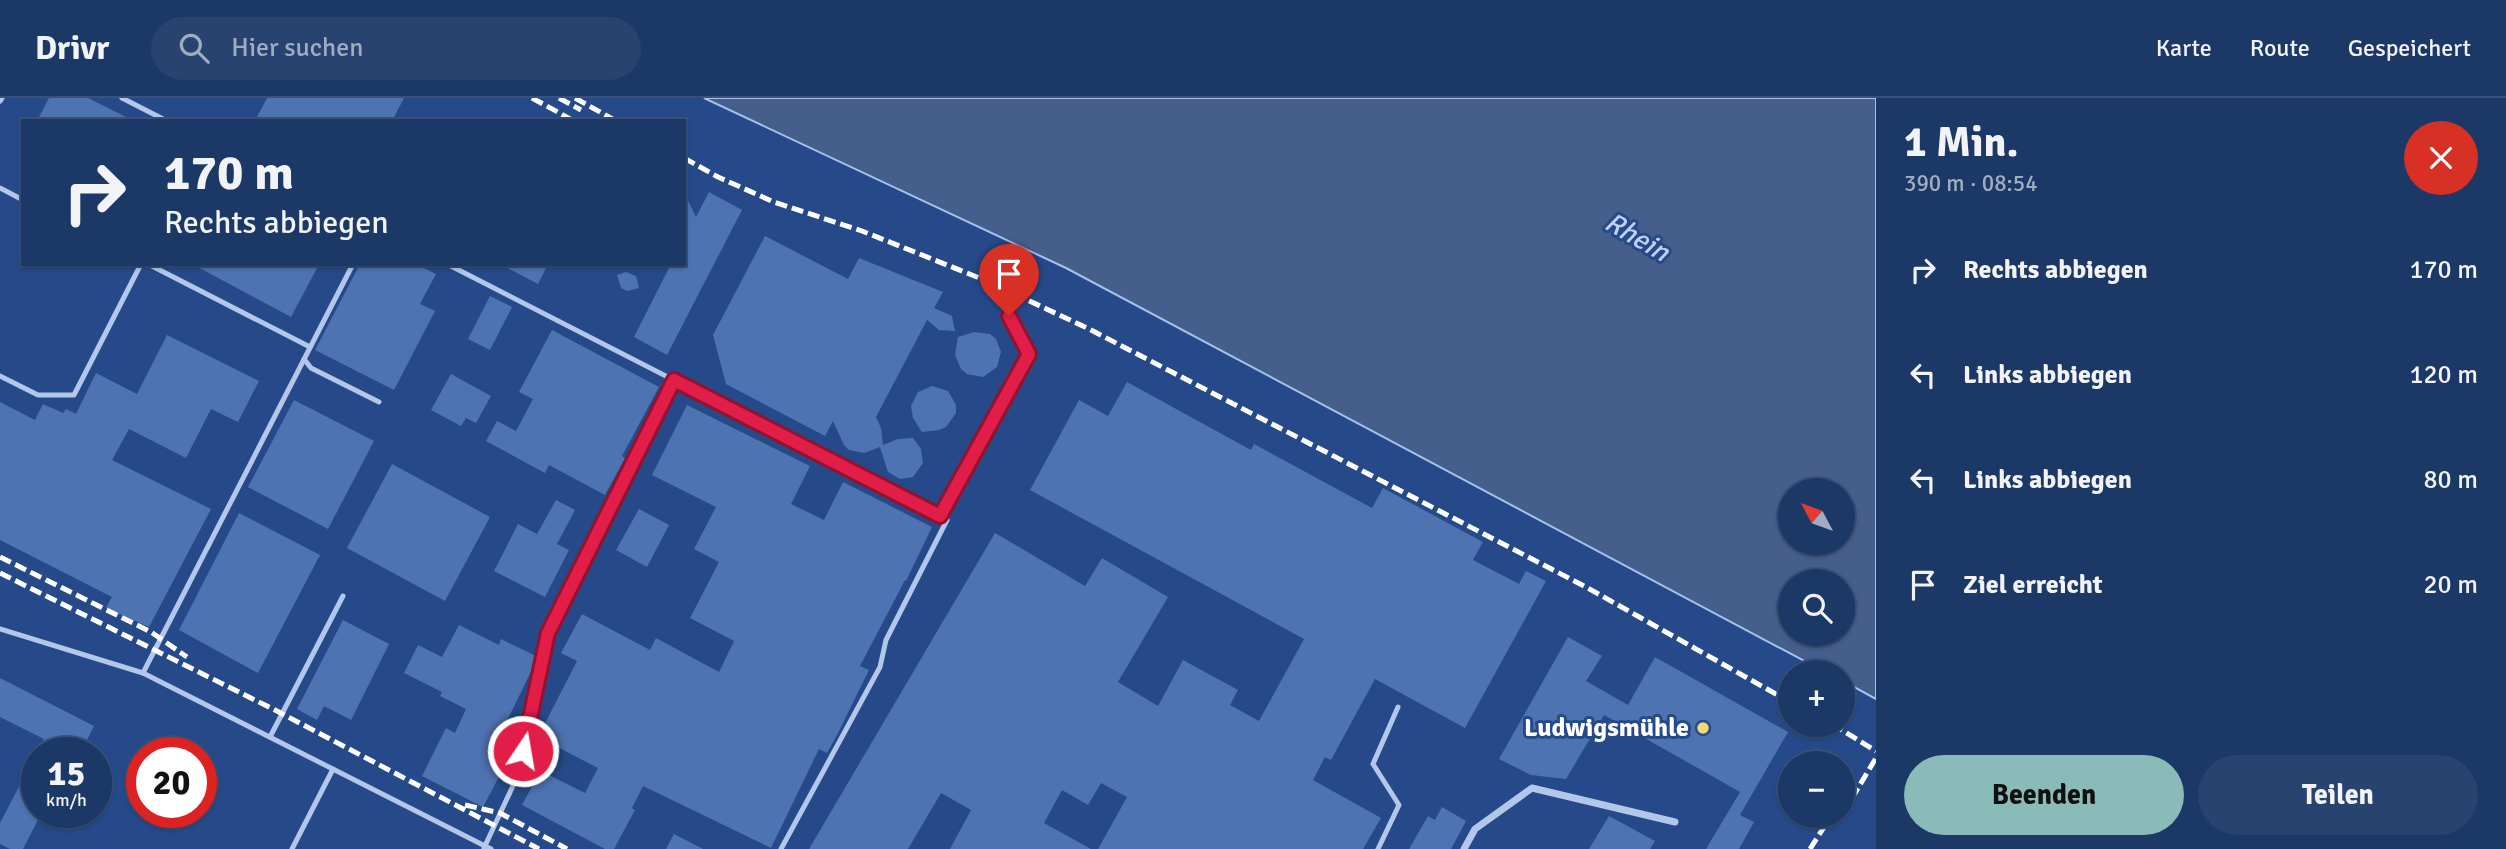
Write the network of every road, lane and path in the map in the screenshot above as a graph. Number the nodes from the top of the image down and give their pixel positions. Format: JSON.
{"nodes":[{"id":1,"x":122,"y":98,"type":"edge"},
{"id":2,"x":163,"y":119,"type":"edge"},
{"id":3,"x":0,"y":188,"type":"edge"},
{"id":4,"x":21,"y":199,"type":"edge"},
{"id":5,"x":140,"y":266,"type":"edge"},
{"id":6,"x":152,"y":266,"type":"edge"},
{"id":7,"x":352,"y":266,"type":"edge"},
{"id":8,"x":451,"y":266,"type":"edge"},
{"id":9,"x":1009,"y":316,"type":"dead end"},
{"id":10,"x":310,"y":347,"type":"junction"},
{"id":11,"x":304,"y":359,"type":"junction"},
{"id":12,"x":0,"y":376,"type":"edge"},
{"id":13,"x":674,"y":380,"type":"junction"},
{"id":14,"x":379,"y":402,"type":"dead end"},
{"id":15,"x":940,"y":516,"type":"junction"},
{"id":16,"x":343,"y":596,"type":"dead end"},
{"id":17,"x":0,"y":629,"type":"edge"},
{"id":18,"x":143,"y":673,"type":"junction"},
{"id":19,"x":1398,"y":707,"type":"dead end"},
{"id":20,"x":270,"y":737,"type":"junction"},
{"id":21,"x":334,"y":769,"type":"junction"},
{"id":22,"x":1675,"y":822,"type":"dead end"},
{"id":23,"x":486,"y":848,"type":"edge"},
{"id":24,"x":292,"y":849,"type":"edge"},
{"id":25,"x":781,"y":849,"type":"edge"},
{"id":26,"x":1378,"y":849,"type":"edge"},
{"id":27,"x":1464,"y":849,"type":"edge"}],
"edges":[{"from":1,"to":2,"type":"lane"},
{"from":3,"to":4,"type":"lane"},
{"from":5,"to":12,"type":"lane"},
{"from":6,"to":10,"type":"lane"},
{"from":7,"to":10,"type":"lane"},
{"from":8,"to":13,"type":"lane"},
{"from":9,"to":15,"type":"lane"},
{"from":10,"to":11,"type":"lane"},
{"from":11,"to":14,"type":"lane"},
{"from":11,"to":18,"type":"lane"},
{"from":13,"to":15,"type":"lane"},
{"from":13,"to":23,"type":"lane"},
{"from":15,"to":25,"type":"lane"},
{"from":16,"to":20,"type":"lane"},
{"from":17,"to":18,"type":"lane"},
{"from":18,"to":20,"type":"lane"},
{"from":19,"to":26,"type":"lane"},
{"from":20,"to":21,"type":"lane"},
{"from":21,"to":23,"type":"lane"},
{"from":21,"to":24,"type":"lane"},
{"from":22,"to":27,"type":"street"}]}
